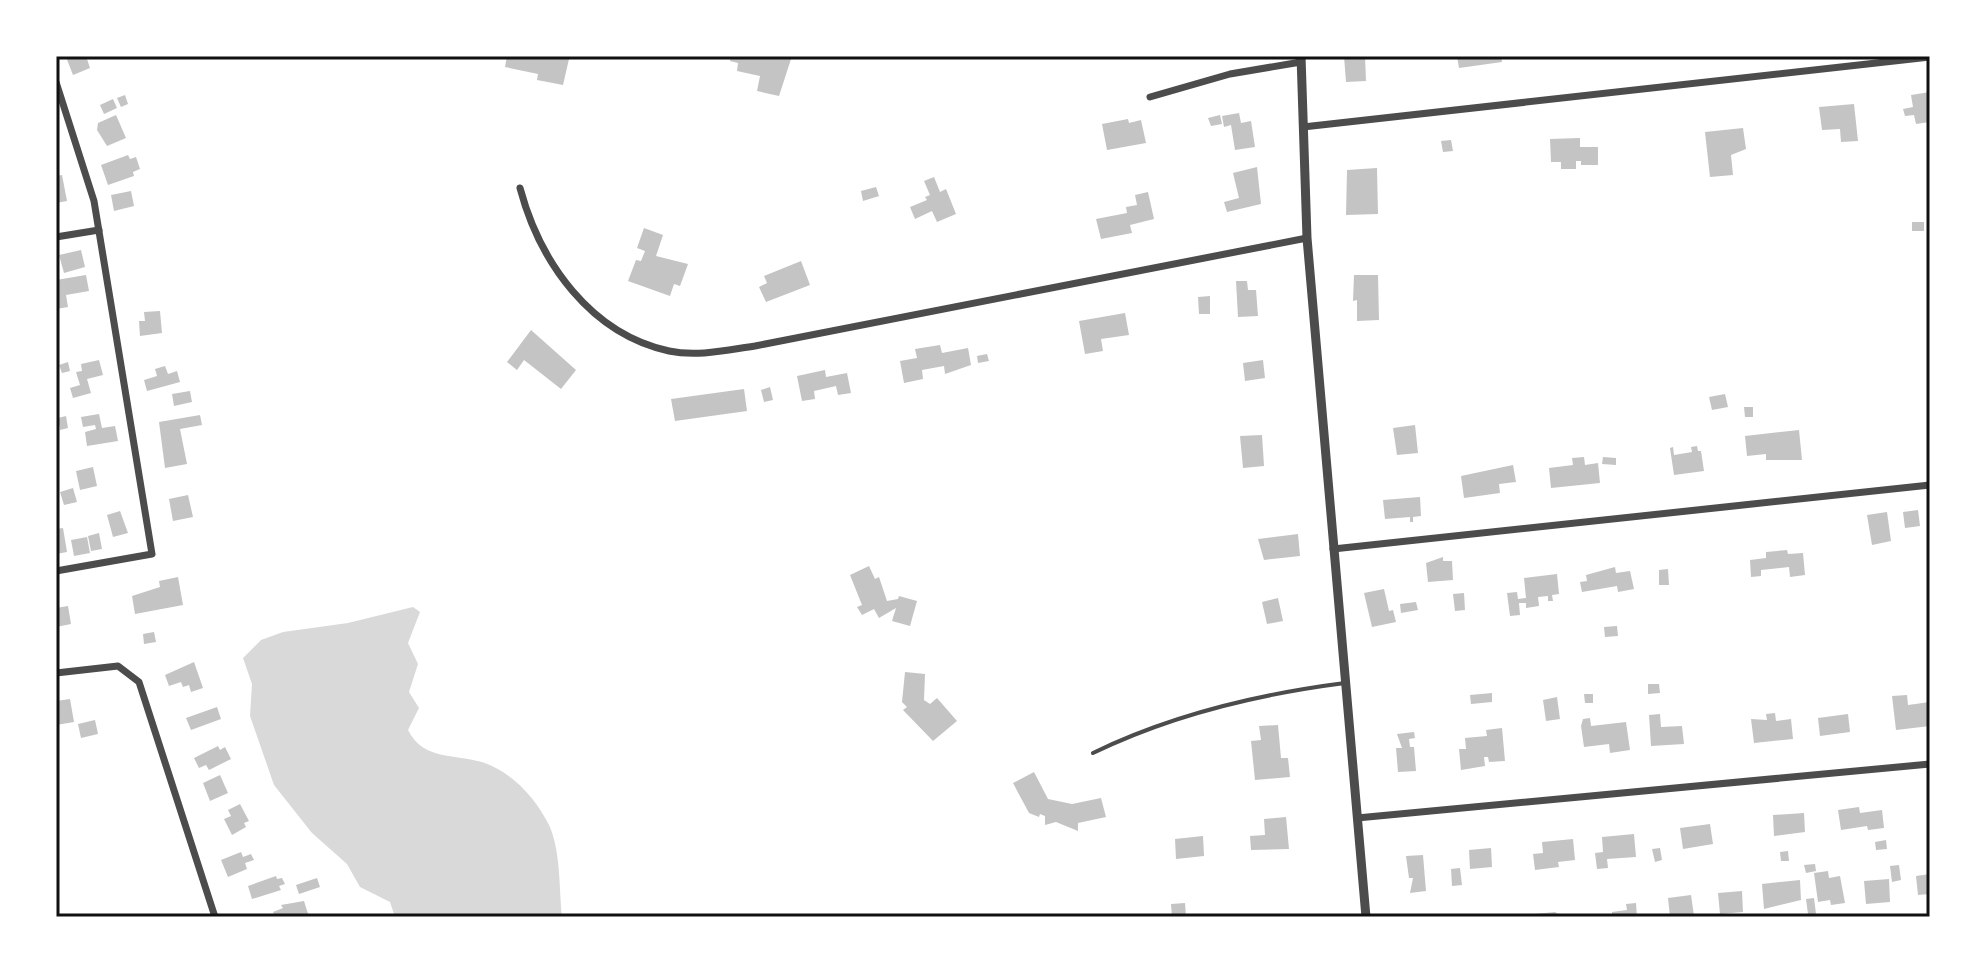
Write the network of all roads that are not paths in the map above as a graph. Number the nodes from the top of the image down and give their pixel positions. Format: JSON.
{"nodes":[{"id":1,"x":1930,"y":57,"type":"edge"},
{"id":2,"x":1301,"y":59,"type":"edge"},
{"id":3,"x":56,"y":82,"type":"edge"},
{"id":4,"x":1150,"y":97,"type":"dead end"},
{"id":5,"x":1303,"y":127,"type":"junction"},
{"id":6,"x":520,"y":188,"type":"dead end"},
{"id":7,"x":99,"y":230,"type":"junction"},
{"id":8,"x":56,"y":237,"type":"edge"},
{"id":9,"x":1307,"y":238,"type":"junction"},
{"id":10,"x":1930,"y":485,"type":"edge"},
{"id":11,"x":1333,"y":549,"type":"junction"},
{"id":12,"x":56,"y":571,"type":"edge"},
{"id":13,"x":56,"y":673,"type":"edge"},
{"id":14,"x":1345,"y":683,"type":"junction"},
{"id":15,"x":1093,"y":753,"type":"dead end"},
{"id":16,"x":1930,"y":764,"type":"edge"},
{"id":17,"x":1357,"y":818,"type":"junction"},
{"id":18,"x":215,"y":917,"type":"edge"},
{"id":19,"x":1366,"y":917,"type":"edge"}],
"edges":[{"from":1,"to":5,"type":"street"},
{"from":2,"to":4,"type":"street"},
{"from":2,"to":5,"type":"street"},
{"from":3,"to":7,"type":"street"},
{"from":5,"to":9,"type":"street"},
{"from":6,"to":9,"type":"street"},
{"from":7,"to":8,"type":"street"},
{"from":7,"to":12,"type":"street"},
{"from":9,"to":11,"type":"street"},
{"from":10,"to":11,"type":"street"},
{"from":11,"to":14,"type":"street"},
{"from":13,"to":18,"type":"street"},
{"from":14,"to":15,"type":"lane"},
{"from":14,"to":17,"type":"street"},
{"from":16,"to":17,"type":"street"},
{"from":17,"to":19,"type":"street"}]}
